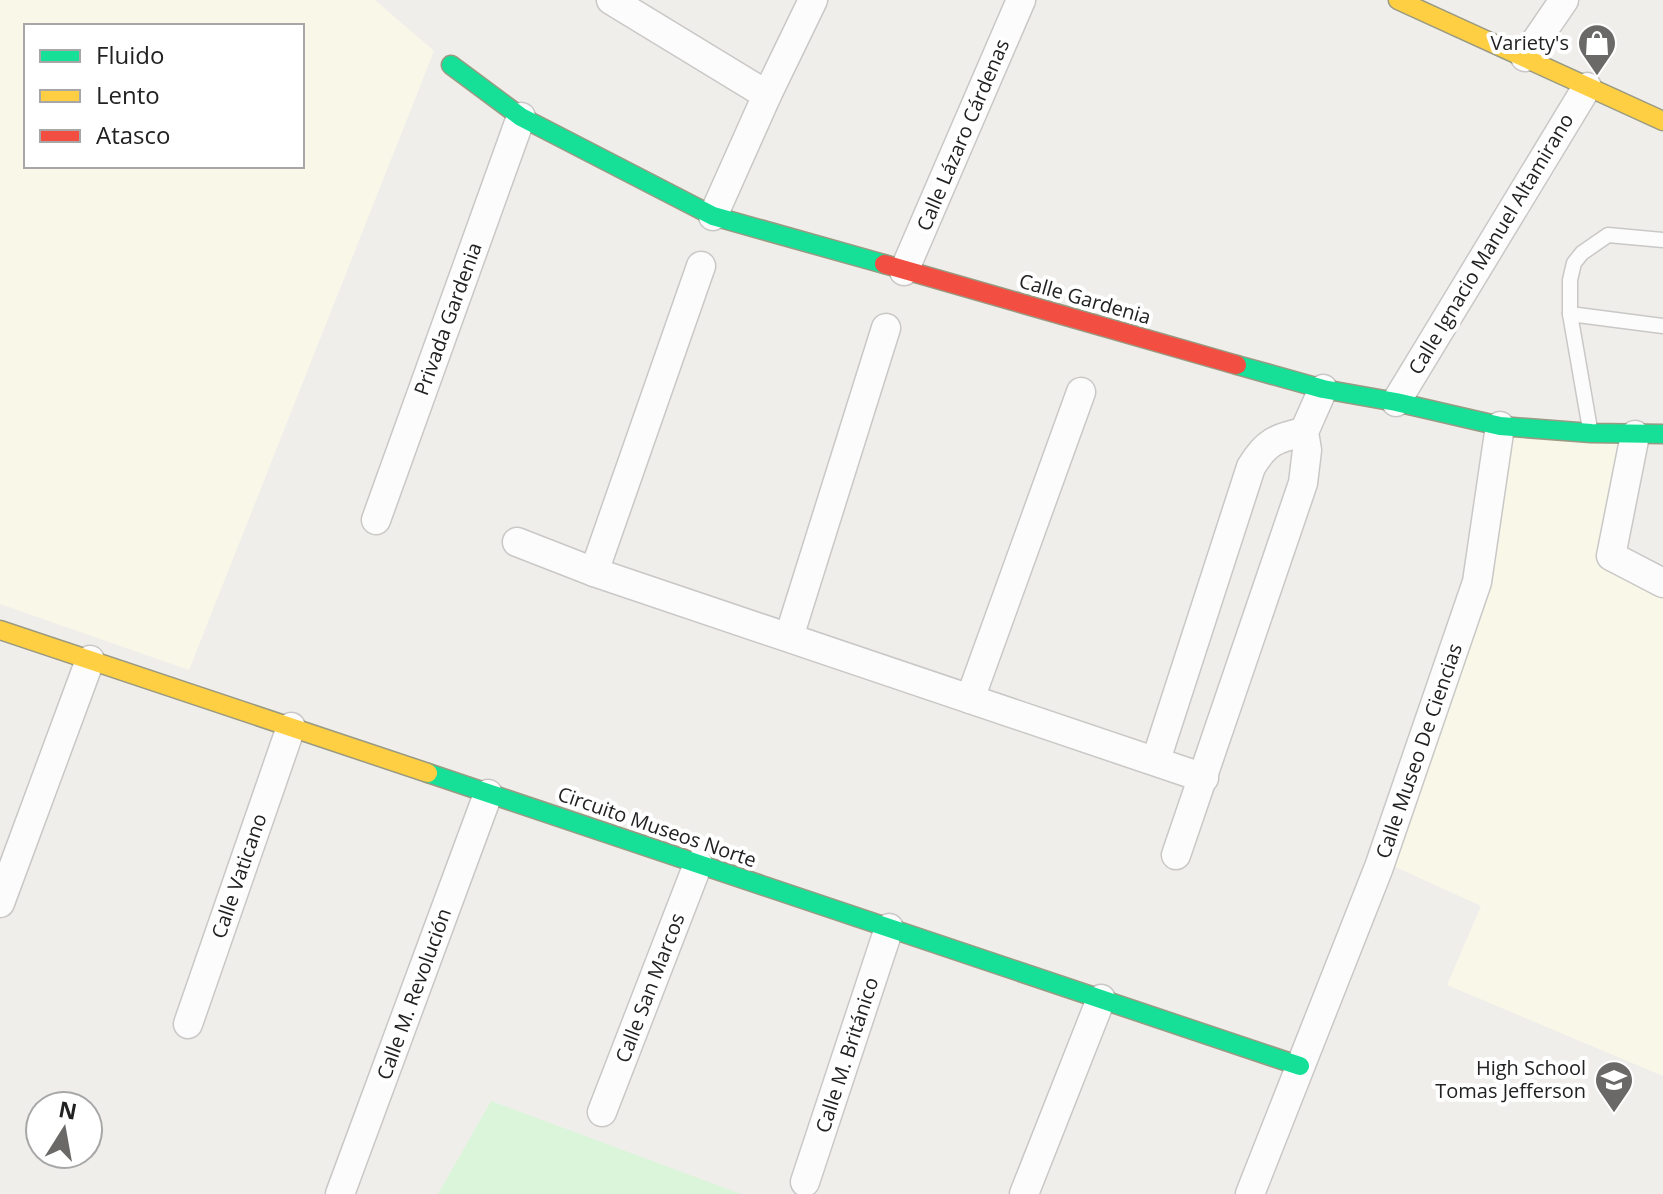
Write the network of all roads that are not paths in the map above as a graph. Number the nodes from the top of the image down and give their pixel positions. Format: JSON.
{"nodes":[{"id":1,"x":611,"y":0,"type":"edge"},
{"id":2,"x":813,"y":0,"type":"edge"},
{"id":3,"x":1021,"y":0,"type":"edge"},
{"id":4,"x":1398,"y":0,"type":"edge"},
{"id":5,"x":1564,"y":0,"type":"edge"},
{"id":6,"x":1525,"y":57,"type":"junction"},
{"id":7,"x":451,"y":65,"type":"dead end"},
{"id":8,"x":1587,"y":87,"type":"junction"},
{"id":9,"x":767,"y":95,"type":"junction"},
{"id":10,"x":521,"y":117,"type":"junction"},
{"id":11,"x":1663,"y":121,"type":"edge"},
{"id":12,"x":713,"y":216,"type":"junction"},
{"id":13,"x":1663,"y":240,"type":"edge"},
{"id":14,"x":701,"y":266,"type":"dead end"},
{"id":15,"x":904,"y":271,"type":"junction"},
{"id":16,"x":1570,"y":314,"type":"junction"},
{"id":17,"x":1663,"y":326,"type":"edge"},
{"id":18,"x":886,"y":328,"type":"dead end"},
{"id":19,"x":1323,"y":389,"type":"junction"},
{"id":20,"x":1081,"y":392,"type":"dead end"},
{"id":21,"x":1396,"y":402,"type":"junction"},
{"id":22,"x":1500,"y":426,"type":"junction"},
{"id":23,"x":1304,"y":432,"type":"junction"},
{"id":24,"x":1591,"y":433,"type":"junction"},
{"id":25,"x":1649,"y":434,"type":"edge"},
{"id":26,"x":376,"y":520,"type":"dead end"},
{"id":27,"x":517,"y":542,"type":"dead end"},
{"id":28,"x":594,"y":572,"type":"junction"},
{"id":29,"x":1663,"y":583,"type":"edge"},
{"id":30,"x":0,"y":630,"type":"edge"},
{"id":31,"x":789,"y":637,"type":"junction"},
{"id":32,"x":90,"y":660,"type":"junction"},
{"id":33,"x":970,"y":699,"type":"junction"},
{"id":34,"x":291,"y":727,"type":"junction"},
{"id":35,"x":1156,"y":760,"type":"junction"},
{"id":36,"x":1204,"y":778,"type":"junction"},
{"id":37,"x":488,"y":794,"type":"junction"},
{"id":38,"x":1176,"y":855,"type":"dead end"},
{"id":39,"x":698,"y":864,"type":"junction"},
{"id":40,"x":0,"y":903,"type":"edge"},
{"id":41,"x":889,"y":928,"type":"junction"},
{"id":42,"x":1101,"y":999,"type":"junction"},
{"id":43,"x":188,"y":1024,"type":"dead end"},
{"id":44,"x":1300,"y":1066,"type":"junction"},
{"id":45,"x":602,"y":1112,"type":"dead end"},
{"id":46,"x":805,"y":1182,"type":"dead end"},
{"id":47,"x":340,"y":1194,"type":"edge"},
{"id":48,"x":1024,"y":1194,"type":"edge"},
{"id":49,"x":1250,"y":1194,"type":"edge"}],
"edges":[{"from":1,"to":9,"type":"street"},
{"from":2,"to":9,"type":"street"},
{"from":3,"to":15,"type":"street","name":"Calle Lázaro Cárdenas"},
{"from":4,"to":6,"type":"street"},
{"from":5,"to":6,"type":"street"},
{"from":6,"to":8,"type":"street"},
{"from":7,"to":10,"type":"street","name":"Calle Gardenia"},
{"from":8,"to":11,"type":"street"},
{"from":8,"to":21,"type":"street","name":"Calle Ignacio Manuel Altamirano"},
{"from":9,"to":12,"type":"street"},
{"from":10,"to":12,"type":"street","name":"Calle Gardenia"},
{"from":10,"to":26,"type":"street","name":"Privada Gardenia"},
{"from":12,"to":15,"type":"street","name":"Calle Gardenia"},
{"from":13,"to":16,"type":"lane"},
{"from":14,"to":28,"type":"street"},
{"from":15,"to":19,"type":"street","name":"Calle Gardenia"},
{"from":16,"to":17,"type":"lane"},
{"from":16,"to":24,"type":"lane"},
{"from":18,"to":31,"type":"street"},
{"from":19,"to":21,"type":"street","name":"Calle Gardenia"},
{"from":19,"to":23,"type":"street"},
{"from":20,"to":33,"type":"street"},
{"from":21,"to":22,"type":"street","name":"Calle Gardenia"},
{"from":22,"to":24,"type":"street","name":"Calle Gardenia"},
{"from":22,"to":44,"type":"street","name":"Calle Museo De Ciencias"},
{"from":23,"to":35,"type":"street"},
{"from":23,"to":36,"type":"street"},
{"from":24,"to":25,"type":"street","name":"Calle Gardenia"},
{"from":25,"to":29,"type":"street"},
{"from":27,"to":28,"type":"street"},
{"from":28,"to":31,"type":"street"},
{"from":30,"to":32,"type":"street","name":"Circuito Museos Norte"},
{"from":31,"to":33,"type":"street"},
{"from":32,"to":34,"type":"street","name":"Circuito Museos Norte"},
{"from":32,"to":40,"type":"street"},
{"from":33,"to":35,"type":"street"},
{"from":34,"to":37,"type":"street","name":"Circuito Museos Norte"},
{"from":34,"to":43,"type":"street","name":"Calle Vaticano"},
{"from":35,"to":36,"type":"street"},
{"from":36,"to":38,"type":"street"},
{"from":37,"to":39,"type":"street","name":"Circuito Museos Norte"},
{"from":37,"to":47,"type":"street","name":"Calle M. Revolución"},
{"from":39,"to":41,"type":"street","name":"Circuito Museos Norte"},
{"from":39,"to":45,"type":"street","name":"Calle San Marcos"},
{"from":41,"to":42,"type":"street","name":"Circuito Museos Norte"},
{"from":41,"to":46,"type":"street","name":"Calle M. Británico"},
{"from":42,"to":44,"type":"street","name":"Circuito Museos Norte"},
{"from":42,"to":48,"type":"street"},
{"from":44,"to":49,"type":"street","name":"Calle Museo De Ciencias"}]}
